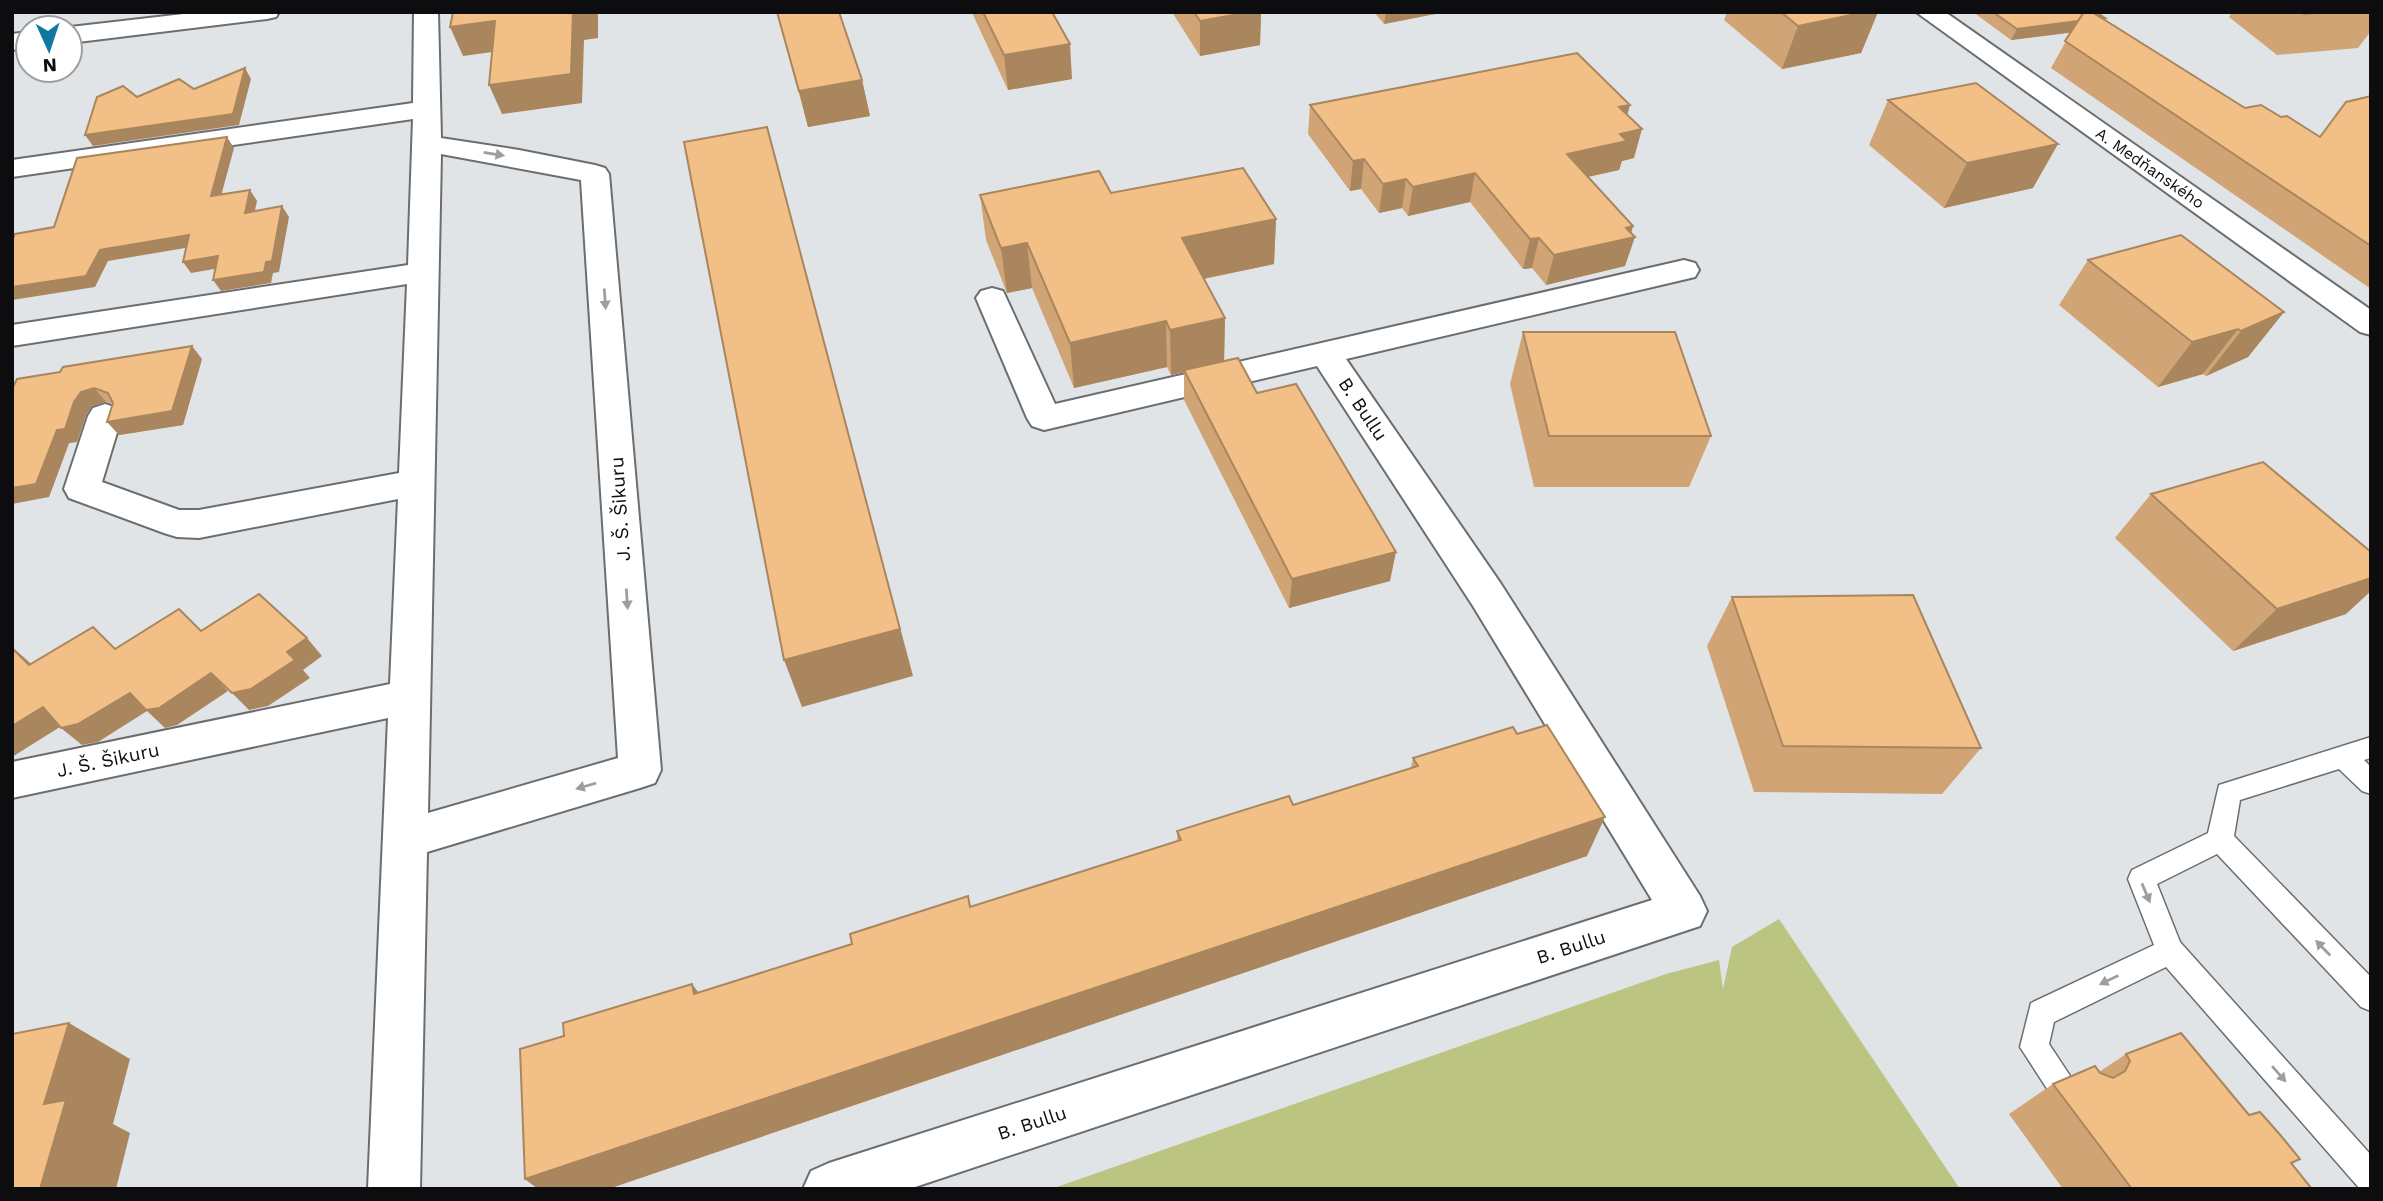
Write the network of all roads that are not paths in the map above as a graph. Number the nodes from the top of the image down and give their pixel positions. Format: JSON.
{"nodes":[{"id":1,"x":267,"y":12,"type":"edge"},
{"id":2,"x":426,"y":12,"type":"edge"},
{"id":3,"x":1928,"y":12,"type":"edge"},
{"id":4,"x":84,"y":33,"type":"edge"},
{"id":5,"x":427,"y":127,"type":"junction"},
{"id":6,"x":12,"y":169,"type":"edge"},
{"id":7,"x":1684,"y":270,"type":"dead end"},
{"id":8,"x":422,"y":272,"type":"junction"},
{"id":9,"x":992,"y":298,"type":"dead end"},
{"id":10,"x":2371,"y":325,"type":"edge"},
{"id":11,"x":12,"y":336,"type":"edge"},
{"id":12,"x":1326,"y":354,"type":"junction"},
{"id":13,"x":105,"y":416,"type":"dead end"},
{"id":14,"x":415,"y":483,"type":"junction"},
{"id":15,"x":409,"y":697,"type":"junction"},
{"id":16,"x":2371,"y":747,"type":"edge"},
{"id":17,"x":2343,"y":757,"type":"junction"},
{"id":18,"x":12,"y":780,"type":"edge"},
{"id":19,"x":2371,"y":783,"type":"edge"},
{"id":20,"x":405,"y":839,"type":"junction"},
{"id":21,"x":2220,"y":841,"type":"junction"},
{"id":22,"x":2170,"y":951,"type":"junction"},
{"id":23,"x":2371,"y":997,"type":"edge"},
{"id":24,"x":2065,"y":1091,"type":"edge"},
{"id":25,"x":2371,"y":1178,"type":"edge"},
{"id":26,"x":394,"y":1189,"type":"edge"},
{"id":27,"x":829,"y":1189,"type":"edge"}],
"edges":[{"from":1,"to":4,"type":"street"},
{"from":2,"to":5,"type":"street"},
{"from":3,"to":10,"type":"street","name":"A. Medňanského"},
{"from":5,"to":6,"type":"street","name":"J. Š. Šikuru"},
{"from":5,"to":8,"type":"street"},
{"from":5,"to":20,"type":"street","name":"J. Š. Šikuru","one_way":true},
{"from":7,"to":12,"type":"street","name":"B. Bullu"},
{"from":8,"to":11,"type":"street"},
{"from":8,"to":14,"type":"street"},
{"from":9,"to":12,"type":"street","name":"B. Bullu"},
{"from":12,"to":27,"type":"street","name":"B. Bullu"},
{"from":13,"to":14,"type":"street"},
{"from":14,"to":15,"type":"street"},
{"from":15,"to":18,"type":"street","name":"J. Š. Šikuru"},
{"from":15,"to":20,"type":"street"},
{"from":16,"to":17,"type":"lane"},
{"from":17,"to":19,"type":"lane"},
{"from":17,"to":21,"type":"lane"},
{"from":20,"to":26,"type":"street"},
{"from":21,"to":22,"type":"lane","one_way":true},
{"from":23,"to":21,"type":"lane","one_way":true},
{"from":22,"to":24,"type":"lane","one_way":true},
{"from":22,"to":25,"type":"lane","one_way":true}]}
